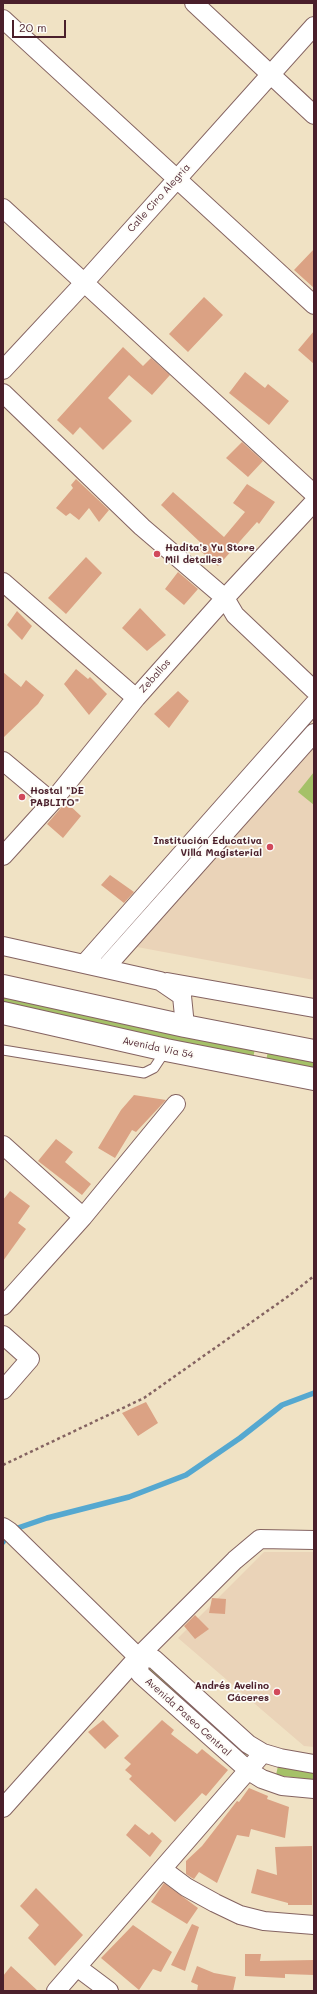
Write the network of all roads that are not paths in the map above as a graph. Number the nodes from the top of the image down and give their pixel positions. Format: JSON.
{"nodes":[{"id":1,"x":194,"y":3,"type":"edge"},
{"id":2,"x":3,"y":19,"type":"edge"},
{"id":3,"x":314,"y":26,"type":"edge"},
{"id":4,"x":270,"y":76,"type":"junction"},
{"id":5,"x":314,"y":115,"type":"edge"},
{"id":6,"x":177,"y":178,"type":"junction"},
{"id":7,"x":3,"y":208,"type":"edge"},
{"id":8,"x":83,"y":284,"type":"junction"},
{"id":9,"x":314,"y":306,"type":"edge"},
{"id":10,"x":3,"y":370,"type":"edge"},
{"id":11,"x":3,"y":393,"type":"edge"},
{"id":12,"x":314,"y":494,"type":"edge"},
{"id":13,"x":314,"y":502,"type":"edge"},
{"id":14,"x":3,"y":582,"type":"edge"},
{"id":15,"x":224,"y":598,"type":"junction"},
{"id":16,"x":314,"y":690,"type":"edge"},
{"id":17,"x":136,"y":698,"type":"junction"},
{"id":18,"x":314,"y":704,"type":"edge"},
{"id":19,"x":314,"y":733,"type":"edge"},
{"id":20,"x":3,"y":761,"type":"edge"},
{"id":21,"x":52,"y":802,"type":"junction"},
{"id":22,"x":3,"y":856,"type":"edge"},
{"id":23,"x":3,"y":946,"type":"edge"},
{"id":24,"x":85,"y":963,"type":"junction"},
{"id":25,"x":105,"y":968,"type":"junction"},
{"id":26,"x":160,"y":980,"type":"junction"},
{"id":27,"x":3,"y":986,"type":"edge"},
{"id":28,"x":314,"y":1008,"type":"edge"},
{"id":29,"x":3,"y":1013,"type":"edge"},
{"id":30,"x":185,"y":1026,"type":"junction"},
{"id":31,"x":3,"y":1050,"type":"edge"},
{"id":32,"x":166,"y":1050,"type":"junction"},
{"id":33,"x":314,"y":1051,"type":"edge"},
{"id":34,"x":314,"y":1080,"type":"edge"},
{"id":35,"x":176,"y":1104,"type":"dead end"},
{"id":36,"x":3,"y":1145,"type":"edge"},
{"id":37,"x":83,"y":1217,"type":"junction"},
{"id":38,"x":3,"y":1306,"type":"edge"},
{"id":39,"x":3,"y":1335,"type":"edge"},
{"id":40,"x":3,"y":1390,"type":"edge"},
{"id":41,"x":3,"y":1527,"type":"edge"},
{"id":42,"x":314,"y":1540,"type":"edge"},
{"id":43,"x":138,"y":1657,"type":"junction"},
{"id":44,"x":263,"y":1753,"type":"junction"},
{"id":45,"x":314,"y":1764,"type":"edge"},
{"id":46,"x":249,"y":1771,"type":"junction"},
{"id":47,"x":314,"y":1789,"type":"edge"},
{"id":48,"x":3,"y":1808,"type":"edge"},
{"id":49,"x":162,"y":1869,"type":"junction"},
{"id":50,"x":314,"y":1925,"type":"edge"},
{"id":51,"x":77,"y":1967,"type":"junction"},
{"id":52,"x":56,"y":1991,"type":"edge"},
{"id":53,"x":109,"y":1991,"type":"edge"}],
"edges":[{"from":1,"to":4,"type":"street"},
{"from":2,"to":6,"type":"street"},
{"from":3,"to":4,"type":"street","name":"Calle Ciro Alegría"},
{"from":4,"to":5,"type":"street"},
{"from":4,"to":6,"type":"street","name":"Calle Ciro Alegría"},
{"from":6,"to":8,"type":"street","name":"Calle Ciro Alegría"},
{"from":6,"to":9,"type":"street"},
{"from":7,"to":8,"type":"street"},
{"from":8,"to":10,"type":"street","name":"Calle Ciro Alegría"},
{"from":8,"to":12,"type":"street"},
{"from":11,"to":15,"type":"street"},
{"from":13,"to":15,"type":"street","name":"Zeballos"},
{"from":14,"to":17,"type":"street"},
{"from":15,"to":16,"type":"street"},
{"from":15,"to":17,"type":"street","name":"Zeballos"},
{"from":17,"to":21,"type":"street","name":"Zeballos"},
{"from":18,"to":24,"type":"street"},
{"from":19,"to":25,"type":"street"},
{"from":20,"to":21,"type":"street"},
{"from":21,"to":22,"type":"street","name":"Zeballos"},
{"from":23,"to":24,"type":"street"},
{"from":24,"to":25,"type":"street"},
{"from":25,"to":26,"type":"street"},
{"from":26,"to":28,"type":"street"},
{"from":26,"to":30,"type":"street"},
{"from":27,"to":30,"type":"main road"},
{"from":29,"to":32,"type":"main road","name":"Avenida Vía 54"},
{"from":30,"to":33,"type":"main road"},
{"from":31,"to":32,"type":"lane"},
{"from":32,"to":34,"type":"main road","name":"Avenida Vía 54"},
{"from":35,"to":37,"type":"street"},
{"from":36,"to":37,"type":"street"},
{"from":37,"to":38,"type":"street"},
{"from":39,"to":40,"type":"street"},
{"from":41,"to":43,"type":"street"},
{"from":42,"to":43,"type":"street"},
{"from":43,"to":44,"type":"street","name":"Avenida Paseo Central"},
{"from":43,"to":46,"type":"street","name":"Avenida Paseo Central"},
{"from":43,"to":48,"type":"street"},
{"from":44,"to":45,"type":"street","name":"Avenida Paseo Central"},
{"from":44,"to":46,"type":"street"},
{"from":46,"to":47,"type":"street","name":"Avenida Paseo Central"},
{"from":46,"to":49,"type":"street"},
{"from":49,"to":50,"type":"street"},
{"from":49,"to":51,"type":"street"},
{"from":51,"to":52,"type":"street"},
{"from":51,"to":53,"type":"street"}]}
